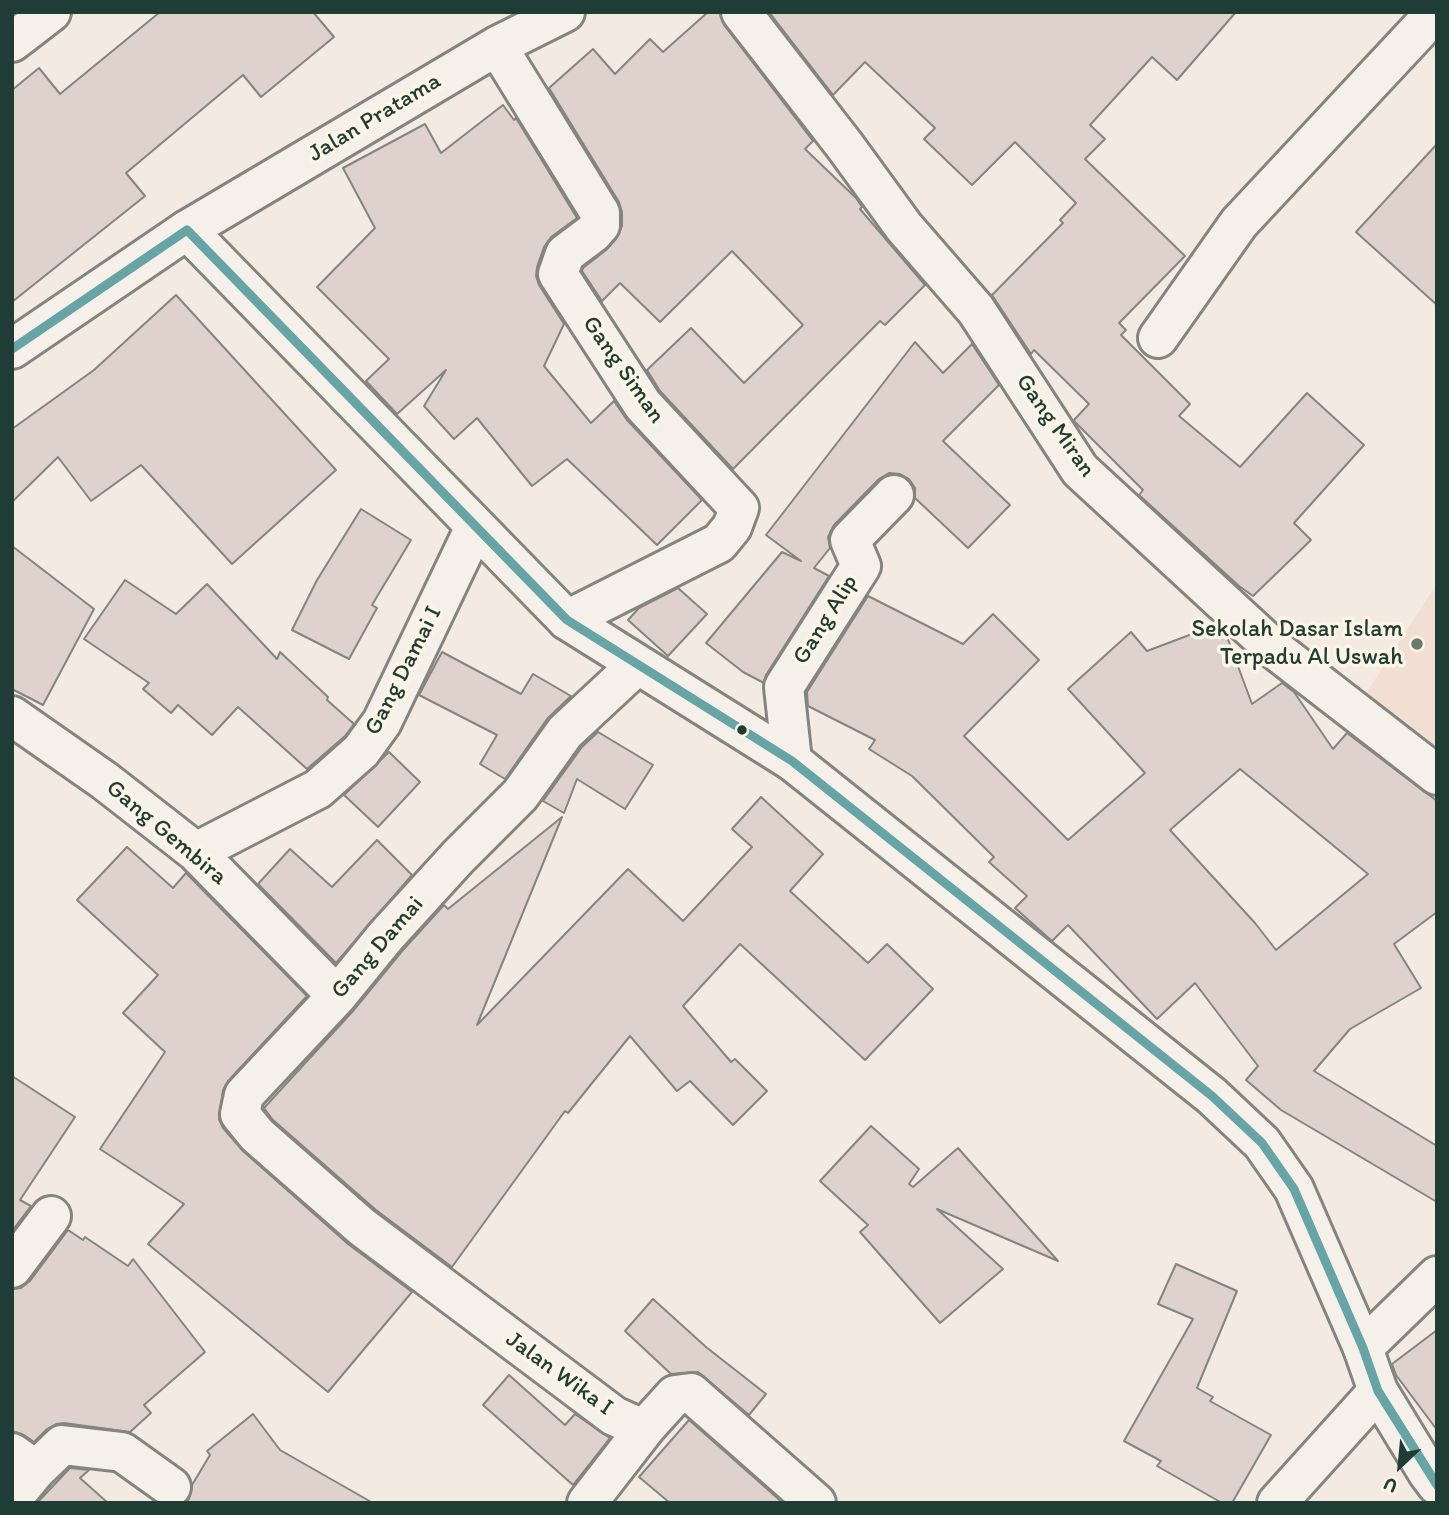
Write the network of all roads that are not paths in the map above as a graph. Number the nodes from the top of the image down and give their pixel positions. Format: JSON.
{"nodes":[{"id":1,"x":51,"y":12,"type":"edge"},
{"id":2,"x":565,"y":12,"type":"edge"},
{"id":3,"x":741,"y":12,"type":"edge"},
{"id":4,"x":1436,"y":12,"type":"edge"},
{"id":5,"x":12,"y":42,"type":"edge"},
{"id":6,"x":497,"y":46,"type":"junction"},
{"id":7,"x":187,"y":230,"type":"junction"},
{"id":8,"x":1158,"y":338,"type":"dead end"},
{"id":9,"x":12,"y":349,"type":"edge"},
{"id":10,"x":894,"y":495,"type":"dead end"},
{"id":11,"x":475,"y":527,"type":"junction"},
{"id":12,"x":567,"y":620,"type":"junction"},
{"id":13,"x":637,"y":665,"type":"junction"},
{"id":14,"x":12,"y":716,"type":"edge"},
{"id":15,"x":792,"y":761,"type":"junction"},
{"id":16,"x":1437,"y":775,"type":"edge"},
{"id":17,"x":196,"y":852,"type":"junction"},
{"id":18,"x":337,"y":996,"type":"junction"},
{"id":19,"x":51,"y":1216,"type":"dead end"},
{"id":20,"x":362,"y":1227,"type":"joint"},
{"id":21,"x":12,"y":1268,"type":"edge"},
{"id":22,"x":1437,"y":1276,"type":"edge"},
{"id":23,"x":1363,"y":1348,"type":"junction"},
{"id":24,"x":1378,"y":1391,"type":"junction"},
{"id":25,"x":646,"y":1427,"type":"junction"},
{"id":26,"x":24,"y":1462,"type":"edge"},
{"id":27,"x":1437,"y":1485,"type":"edge"},
{"id":28,"x":171,"y":1487,"type":"dead end"},
{"id":29,"x":12,"y":1499,"type":"edge"},
{"id":30,"x":587,"y":1503,"type":"edge"},
{"id":31,"x":816,"y":1503,"type":"edge"},
{"id":32,"x":1277,"y":1503,"type":"edge"}],
"edges":[{"from":1,"to":5,"type":"street"},
{"from":2,"to":6,"type":"street","name":"Jalan Pratama"},
{"from":3,"to":16,"type":"street","name":"Gang Miran"},
{"from":4,"to":8,"type":"street"},
{"from":6,"to":7,"type":"street","name":"Jalan Pratama"},
{"from":6,"to":12,"type":"street","name":"Gang Siman"},
{"from":7,"to":9,"type":"street","name":"Jalan Pratama"},
{"from":7,"to":11,"type":"street"},
{"from":10,"to":15,"type":"street","name":"Gang Alip"},
{"from":11,"to":12,"type":"street"},
{"from":11,"to":17,"type":"street","name":"Gang Damai I"},
{"from":12,"to":13,"type":"street"},
{"from":13,"to":15,"type":"street"},
{"from":13,"to":18,"type":"street","name":"Gang Damai"},
{"from":14,"to":17,"type":"street","name":"Gang Gembira"},
{"from":15,"to":23,"type":"street"},
{"from":17,"to":18,"type":"street","name":"Gang Gembira"},
{"from":18,"to":20,"type":"street","name":"Gang Damai"},
{"from":19,"to":21,"type":"street"},
{"from":20,"to":25,"type":"street","name":"Jalan Wika I"},
{"from":22,"to":23,"type":"street"},
{"from":23,"to":24,"type":"street"},
{"from":24,"to":27,"type":"street"},
{"from":24,"to":32,"type":"street"},
{"from":25,"to":30,"type":"street"},
{"from":25,"to":31,"type":"street"},
{"from":26,"to":28,"type":"street"},
{"from":26,"to":29,"type":"street"}]}
